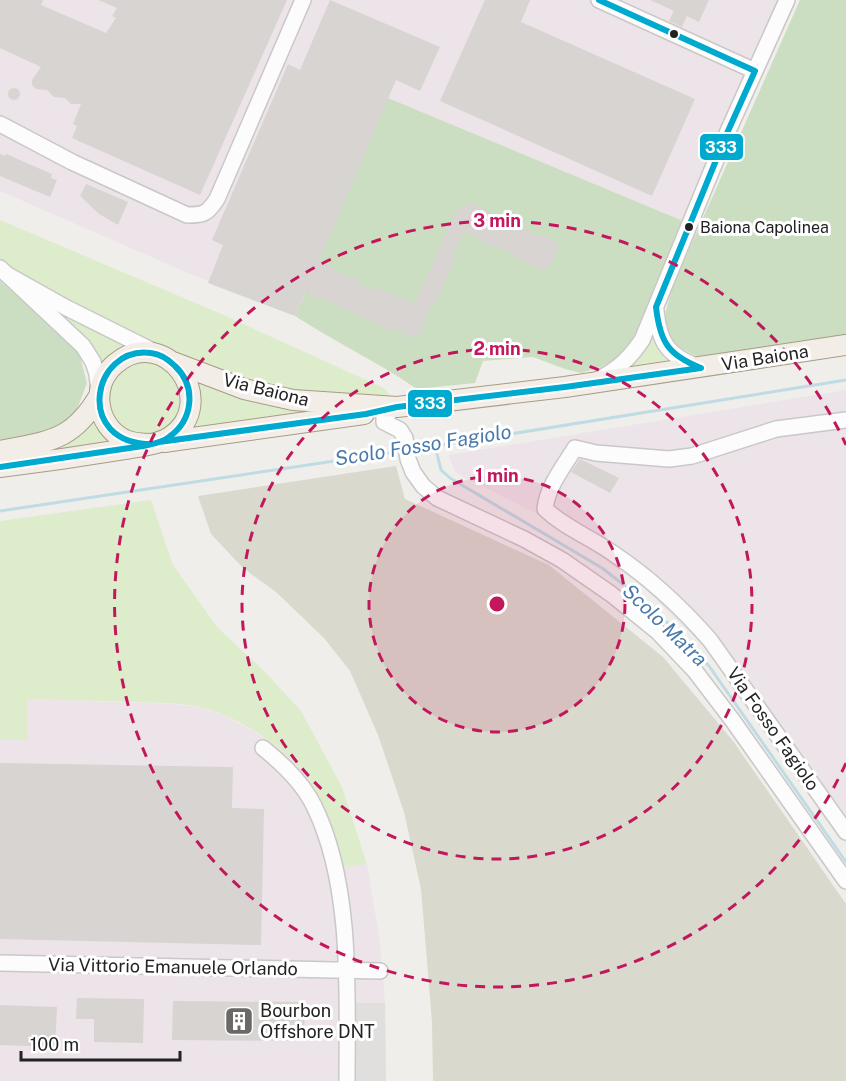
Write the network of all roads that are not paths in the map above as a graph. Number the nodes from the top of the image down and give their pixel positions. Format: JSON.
{"nodes":[{"id":1,"x":303,"y":0,"type":"edge"},
{"id":2,"x":599,"y":0,"type":"edge"},
{"id":3,"x":787,"y":0,"type":"edge"},
{"id":4,"x":755,"y":71,"type":"junction"},
{"id":5,"x":0,"y":124,"type":"edge"},
{"id":6,"x":4,"y":272,"type":"edge"},
{"id":7,"x":656,"y":308,"type":"junction"},
{"id":8,"x":846,"y":345,"type":"edge"},
{"id":9,"x":167,"y":358,"type":"junction"},
{"id":10,"x":700,"y":368,"type":"junction"},
{"id":11,"x":587,"y":384,"type":"junction"},
{"id":12,"x":99,"y":394,"type":"junction"},
{"id":13,"x":398,"y":407,"type":"junction"},
{"id":14,"x":846,"y":420,"type":"edge"},
{"id":15,"x":155,"y":443,"type":"junction"},
{"id":16,"x":0,"y":451,"type":"edge"},
{"id":17,"x":0,"y":467,"type":"edge"},
{"id":18,"x":263,"y":748,"type":"dead end"},
{"id":19,"x":846,"y":832,"type":"edge"},
{"id":20,"x":846,"y":881,"type":"edge"},
{"id":21,"x":0,"y":963,"type":"edge"},
{"id":22,"x":346,"y":971,"type":"junction"},
{"id":23,"x":380,"y":971,"type":"dead end"},
{"id":24,"x":347,"y":1081,"type":"edge"}],
"edges":[{"from":1,"to":5,"type":"street"},
{"from":2,"to":4,"type":"street"},
{"from":3,"to":4,"type":"street"},
{"from":4,"to":7,"type":"street"},
{"from":6,"to":9,"type":"street","name":"Via Baiona"},
{"from":6,"to":12,"type":"street","name":"Via Baiona"},
{"from":7,"to":10,"type":"street"},
{"from":7,"to":11,"type":"street"},
{"from":8,"to":10,"type":"main road","name":"Via Baiona"},
{"from":9,"to":12,"type":"main road"},
{"from":9,"to":13,"type":"main road","name":"Via Baiona"},
{"from":9,"to":15,"type":"main road"},
{"from":10,"to":11,"type":"main road","name":"Via Baiona"},
{"from":11,"to":13,"type":"main road","name":"Via Baiona"},
{"from":12,"to":15,"type":"main road"},
{"from":12,"to":16,"type":"main road"},
{"from":13,"to":15,"type":"main road","name":"Via Baiona"},
{"from":13,"to":20,"type":"street"},
{"from":14,"to":19,"type":"street","name":"Via Fosso Fagiolo"},
{"from":15,"to":17,"type":"main road","name":"Via Baiona"},
{"from":18,"to":22,"type":"street"},
{"from":21,"to":22,"type":"street","name":"Via Vittorio Emanuele Orlando"},
{"from":22,"to":23,"type":"street","name":"Via Vittorio Emanuele Orlando"},
{"from":22,"to":24,"type":"street"}]}
